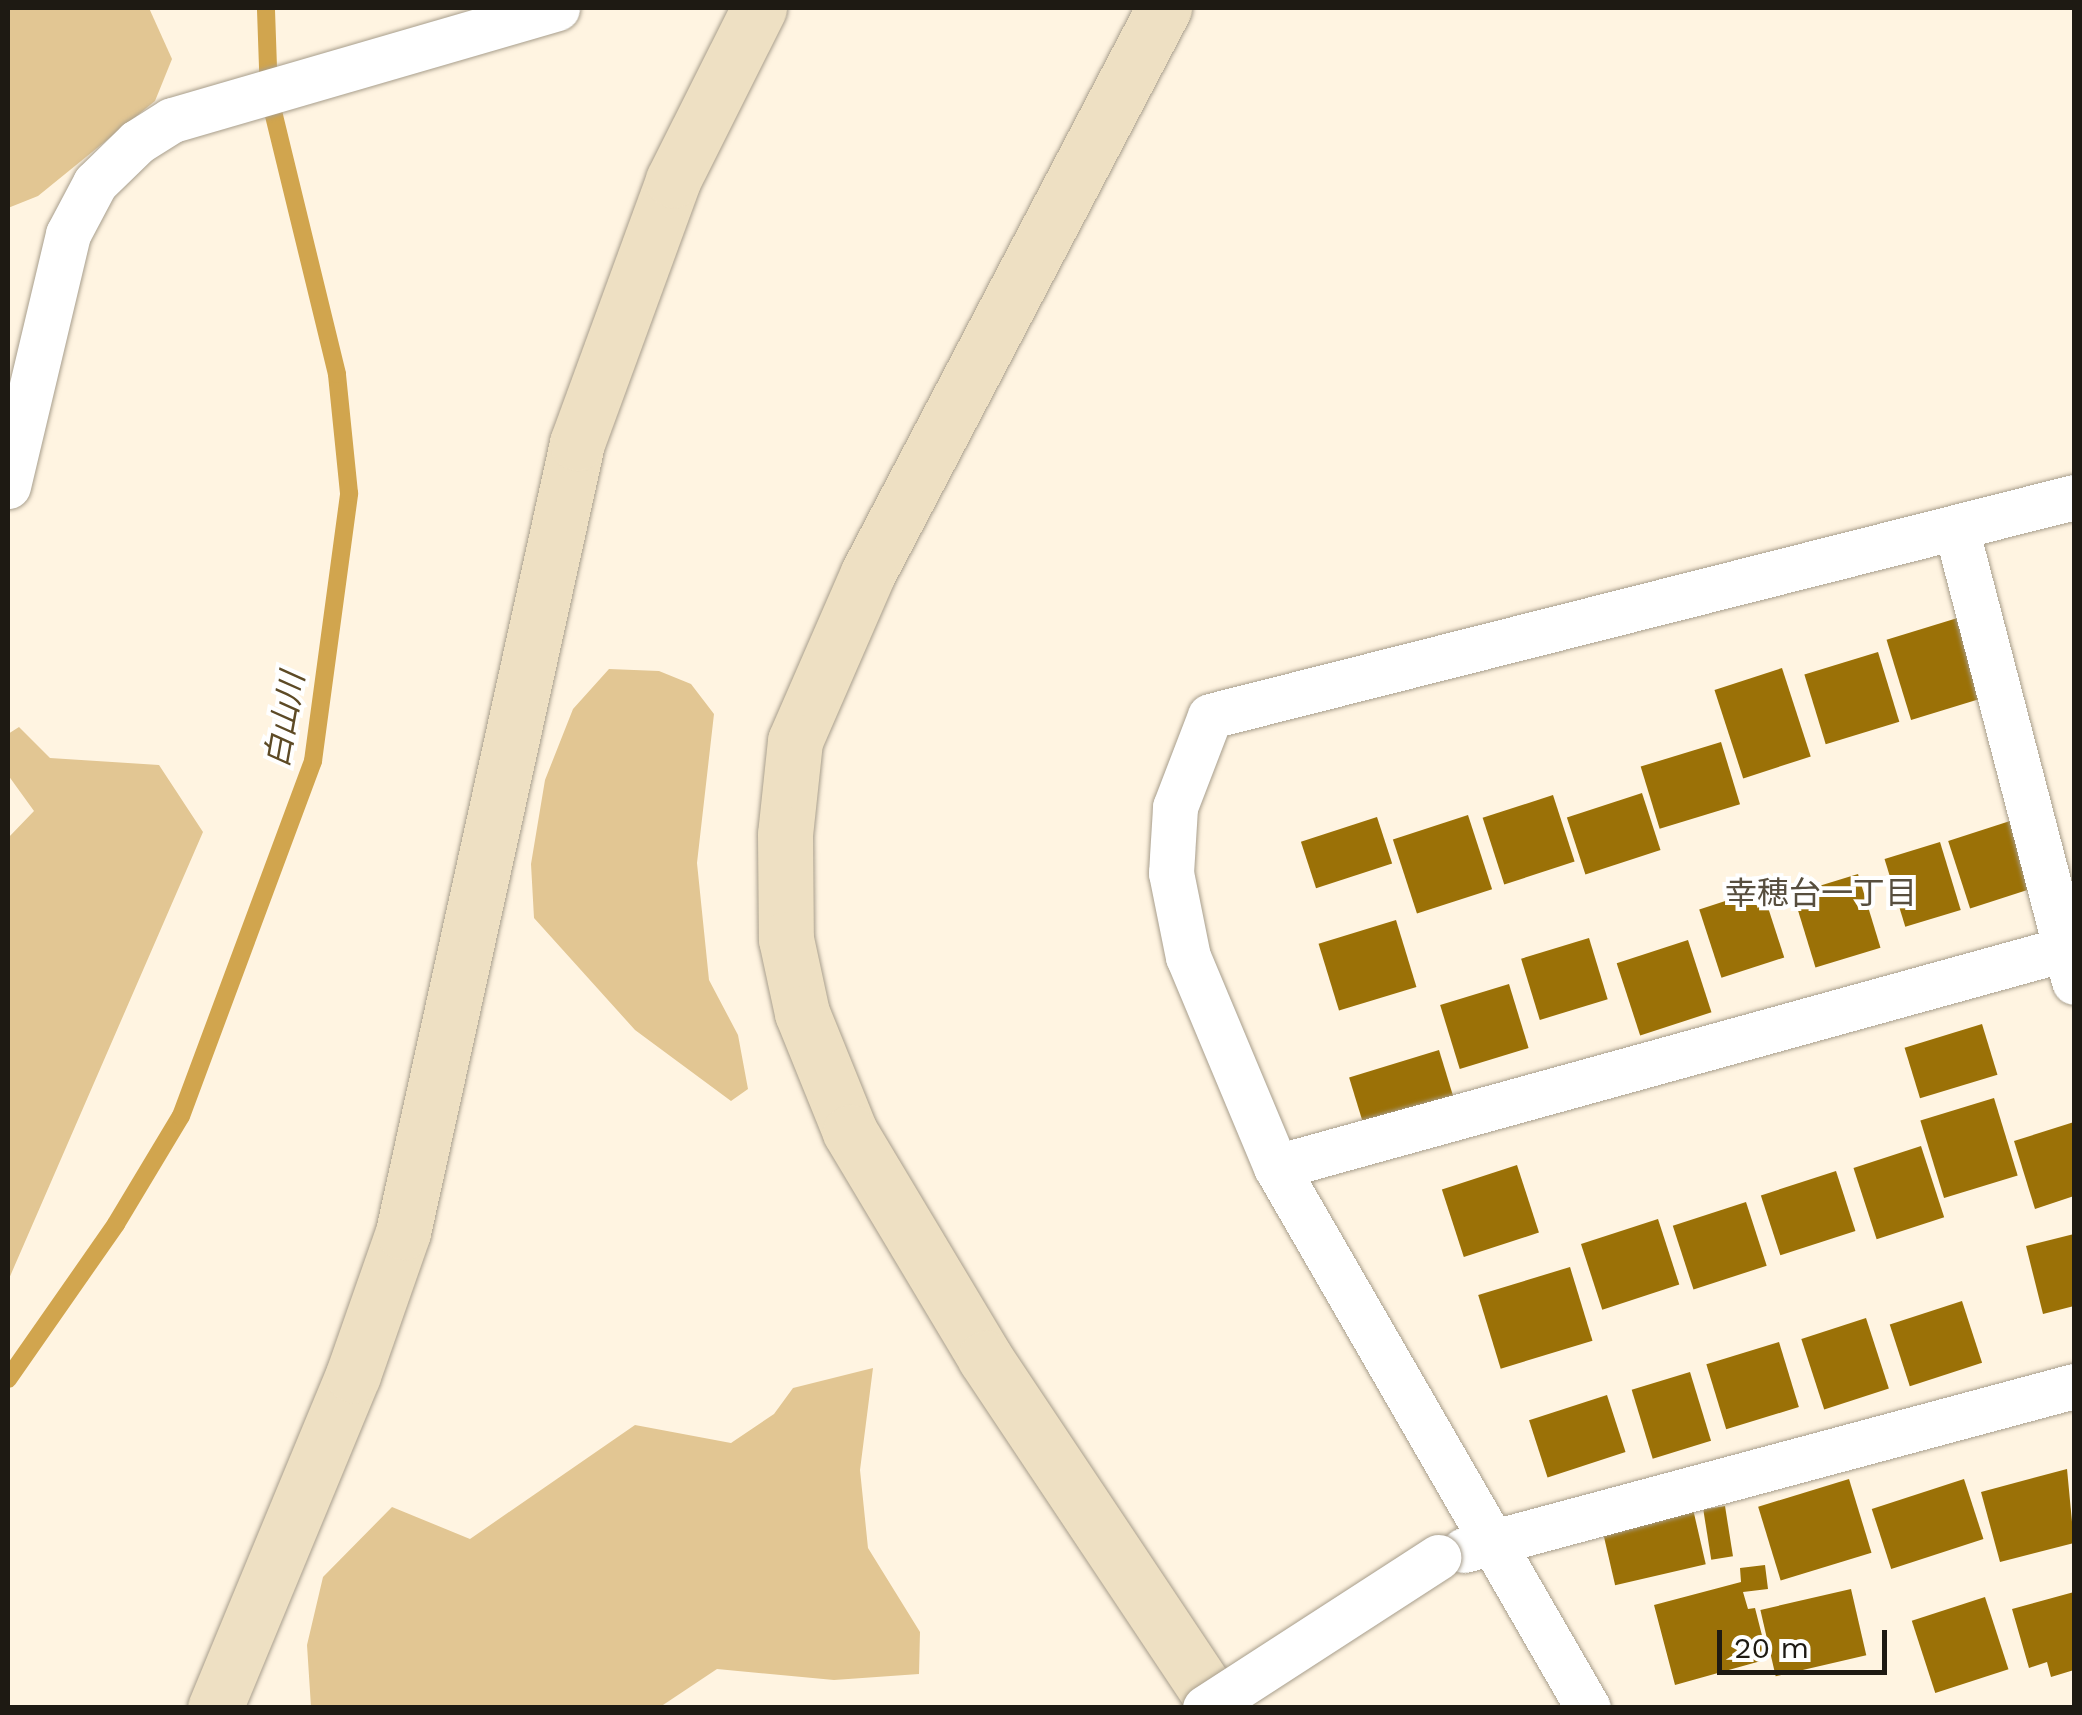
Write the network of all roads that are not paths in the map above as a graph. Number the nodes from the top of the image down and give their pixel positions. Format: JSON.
{"nodes":[{"id":1,"x":557,"y":8,"type":"edge"},
{"id":2,"x":759,"y":8,"type":"edge"},
{"id":3,"x":1164,"y":8,"type":"edge"},
{"id":4,"x":8,"y":486,"type":"edge"},
{"id":5,"x":2074,"y":497,"type":"edge"},
{"id":6,"x":1956,"y":528,"type":"junction"},
{"id":7,"x":2070,"y":966,"type":"edge"},
{"id":8,"x":1276,"y":1166,"type":"junction"},
{"id":9,"x":2074,"y":1386,"type":"edge"},
{"id":10,"x":1490,"y":1543,"type":"junction"},
{"id":11,"x":215,"y":1708,"type":"edge"},
{"id":12,"x":1205,"y":1708,"type":"edge"},
{"id":13,"x":1218,"y":1708,"type":"edge"},
{"id":14,"x":1588,"y":1708,"type":"edge"}],
"edges":[{"from":1,"to":4,"type":"street"},
{"from":2,"to":11,"type":"street"},
{"from":3,"to":13,"type":"street"},
{"from":5,"to":6,"type":"street"},
{"from":6,"to":7,"type":"street"},
{"from":6,"to":8,"type":"street"},
{"from":7,"to":8,"type":"street"},
{"from":8,"to":10,"type":"street"},
{"from":9,"to":10,"type":"street"},
{"from":10,"to":12,"type":"street","bridge":true},
{"from":10,"to":14,"type":"street"}]}
